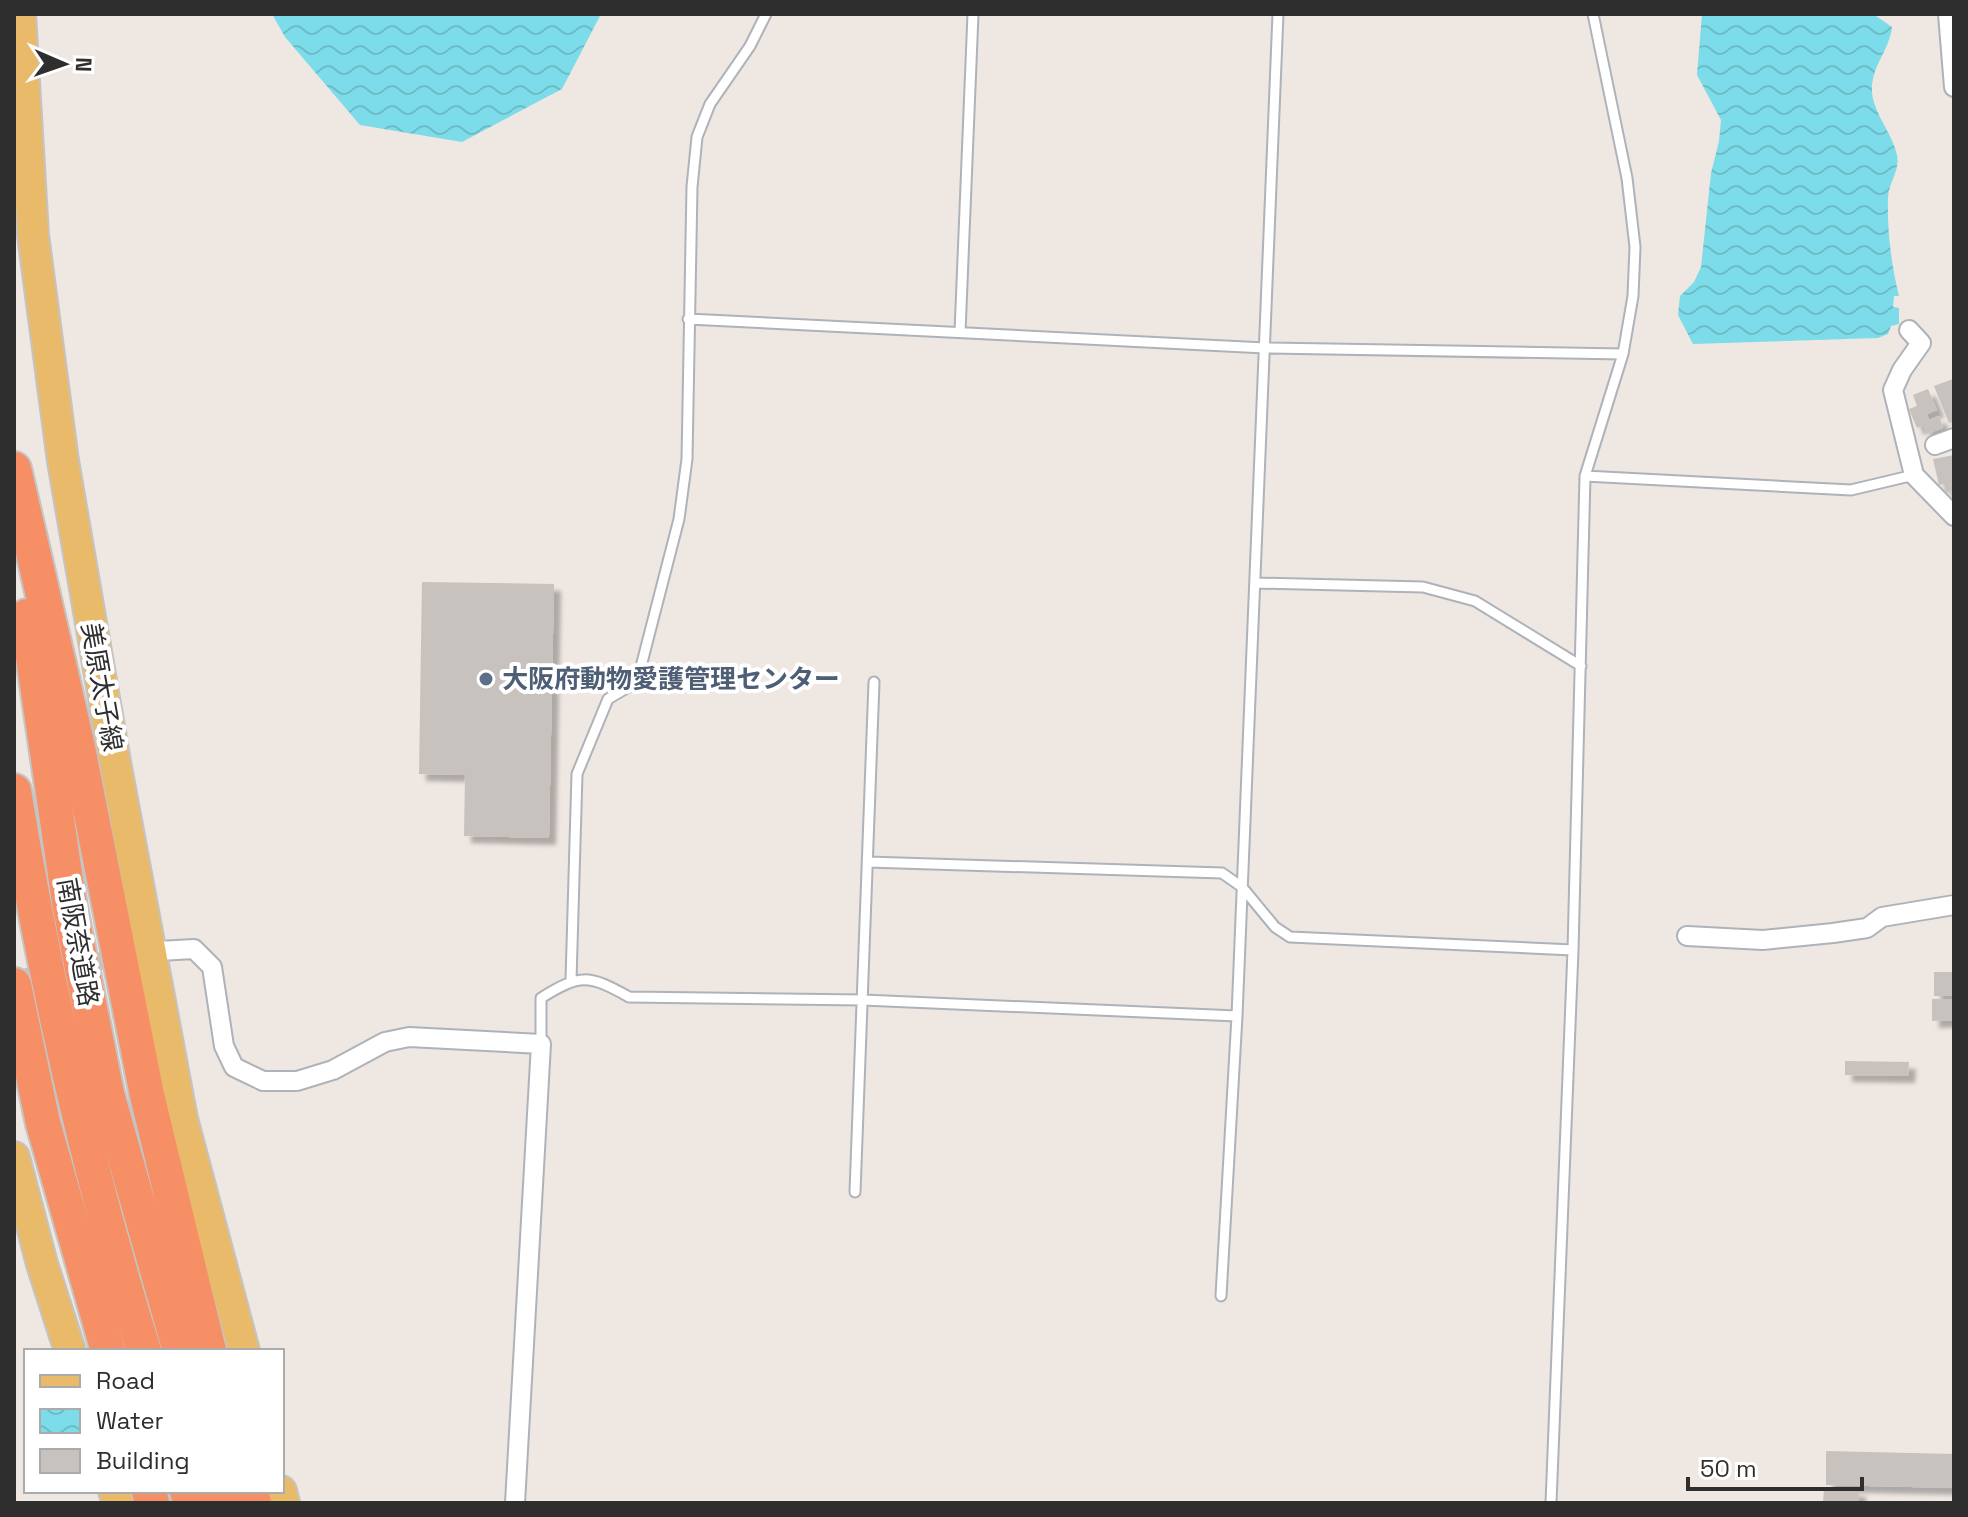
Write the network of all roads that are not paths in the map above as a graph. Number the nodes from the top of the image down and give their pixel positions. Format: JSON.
{"nodes":[{"id":1,"x":20,"y":14,"type":"edge"},
{"id":2,"x":766,"y":14,"type":"edge"},
{"id":3,"x":973,"y":14,"type":"edge"},
{"id":4,"x":1278,"y":14,"type":"edge"},
{"id":5,"x":1593,"y":14,"type":"edge"},
{"id":6,"x":1948,"y":14,"type":"edge"},
{"id":7,"x":1954,"y":87,"type":"edge"},
{"id":8,"x":688,"y":319,"type":"junction"},
{"id":9,"x":1909,"y":330,"type":"dead end"},
{"id":10,"x":960,"y":332,"type":"junction"},
{"id":11,"x":1265,"y":348,"type":"junction"},
{"id":12,"x":1623,"y":354,"type":"junction"},
{"id":13,"x":1954,"y":438,"type":"edge"},
{"id":14,"x":1935,"y":445,"type":"dead end"},
{"id":15,"x":14,"y":469,"type":"edge"},
{"id":16,"x":1914,"y":475,"type":"junction"},
{"id":17,"x":1585,"y":476,"type":"junction"},
{"id":18,"x":1954,"y":516,"type":"edge"},
{"id":19,"x":14,"y":525,"type":"edge"},
{"id":20,"x":1255,"y":583,"type":"junction"},
{"id":21,"x":1581,"y":666,"type":"junction"},
{"id":22,"x":874,"y":682,"type":"dead end"},
{"id":23,"x":14,"y":791,"type":"edge"},
{"id":24,"x":868,"y":862,"type":"junction"},
{"id":25,"x":1242,"y":887,"type":"junction"},
{"id":26,"x":1954,"y":905,"type":"edge"},
{"id":27,"x":1687,"y":936,"type":"dead end"},
{"id":28,"x":1573,"y":950,"type":"junction"},
{"id":29,"x":142,"y":952,"type":"junction"},
{"id":30,"x":571,"y":980,"type":"junction"},
{"id":31,"x":14,"y":985,"type":"edge"},
{"id":32,"x":863,"y":1000,"type":"junction"},
{"id":33,"x":1237,"y":1016,"type":"junction"},
{"id":34,"x":541,"y":1044,"type":"junction"},
{"id":35,"x":92,"y":1099,"type":"junction"},
{"id":36,"x":14,"y":1157,"type":"edge"},
{"id":37,"x":855,"y":1192,"type":"dead end"},
{"id":38,"x":1221,"y":1296,"type":"dead end"},
{"id":39,"x":69,"y":1349,"type":"edge"},
{"id":40,"x":107,"y":1349,"type":"edge"},
{"id":41,"x":144,"y":1349,"type":"edge"},
{"id":42,"x":179,"y":1349,"type":"edge"},
{"id":43,"x":209,"y":1349,"type":"edge"},
{"id":44,"x":243,"y":1349,"type":"edge"},
{"id":45,"x":515,"y":1503,"type":"edge"},
{"id":46,"x":1551,"y":1503,"type":"edge"}],
"edges":[{"from":1,"to":29,"type":"main road","name":"美原太子線"},
{"from":2,"to":8,"type":"lane"},
{"from":3,"to":10,"type":"lane"},
{"from":4,"to":11,"type":"lane"},
{"from":5,"to":12,"type":"lane"},
{"from":6,"to":7,"type":"street"},
{"from":8,"to":10,"type":"lane"},
{"from":8,"to":30,"type":"lane"},
{"from":9,"to":16,"type":"street"},
{"from":10,"to":11,"type":"lane"},
{"from":11,"to":12,"type":"lane"},
{"from":11,"to":20,"type":"lane"},
{"from":12,"to":17,"type":"lane"},
{"from":13,"to":14,"type":"street"},
{"from":15,"to":43,"type":"highway"},
{"from":16,"to":17,"type":"lane"},
{"from":16,"to":18,"type":"street"},
{"from":17,"to":21,"type":"lane"},
{"from":19,"to":35,"type":"highway","name":"南阪奈道路"},
{"from":20,"to":21,"type":"lane"},
{"from":20,"to":25,"type":"lane"},
{"from":21,"to":28,"type":"lane"},
{"from":22,"to":24,"type":"lane"},
{"from":23,"to":35,"type":"highway","name":"南阪奈道路"},
{"from":24,"to":25,"type":"lane"},
{"from":24,"to":32,"type":"lane"},
{"from":25,"to":28,"type":"lane"},
{"from":25,"to":33,"type":"lane"},
{"from":26,"to":27,"type":"street"},
{"from":28,"to":46,"type":"lane"},
{"from":29,"to":34,"type":"street"},
{"from":29,"to":44,"type":"main road","name":"美原太子線"},
{"from":30,"to":32,"type":"lane"},
{"from":30,"to":34,"type":"lane"},
{"from":31,"to":40,"type":"highway"},
{"from":32,"to":33,"type":"lane"},
{"from":32,"to":37,"type":"lane"},
{"from":33,"to":38,"type":"lane"},
{"from":34,"to":45,"type":"street"},
{"from":35,"to":41,"type":"highway","name":"南阪奈道路"},
{"from":35,"to":42,"type":"highway","name":"南阪奈道路"},
{"from":36,"to":39,"type":"main road"}]}
